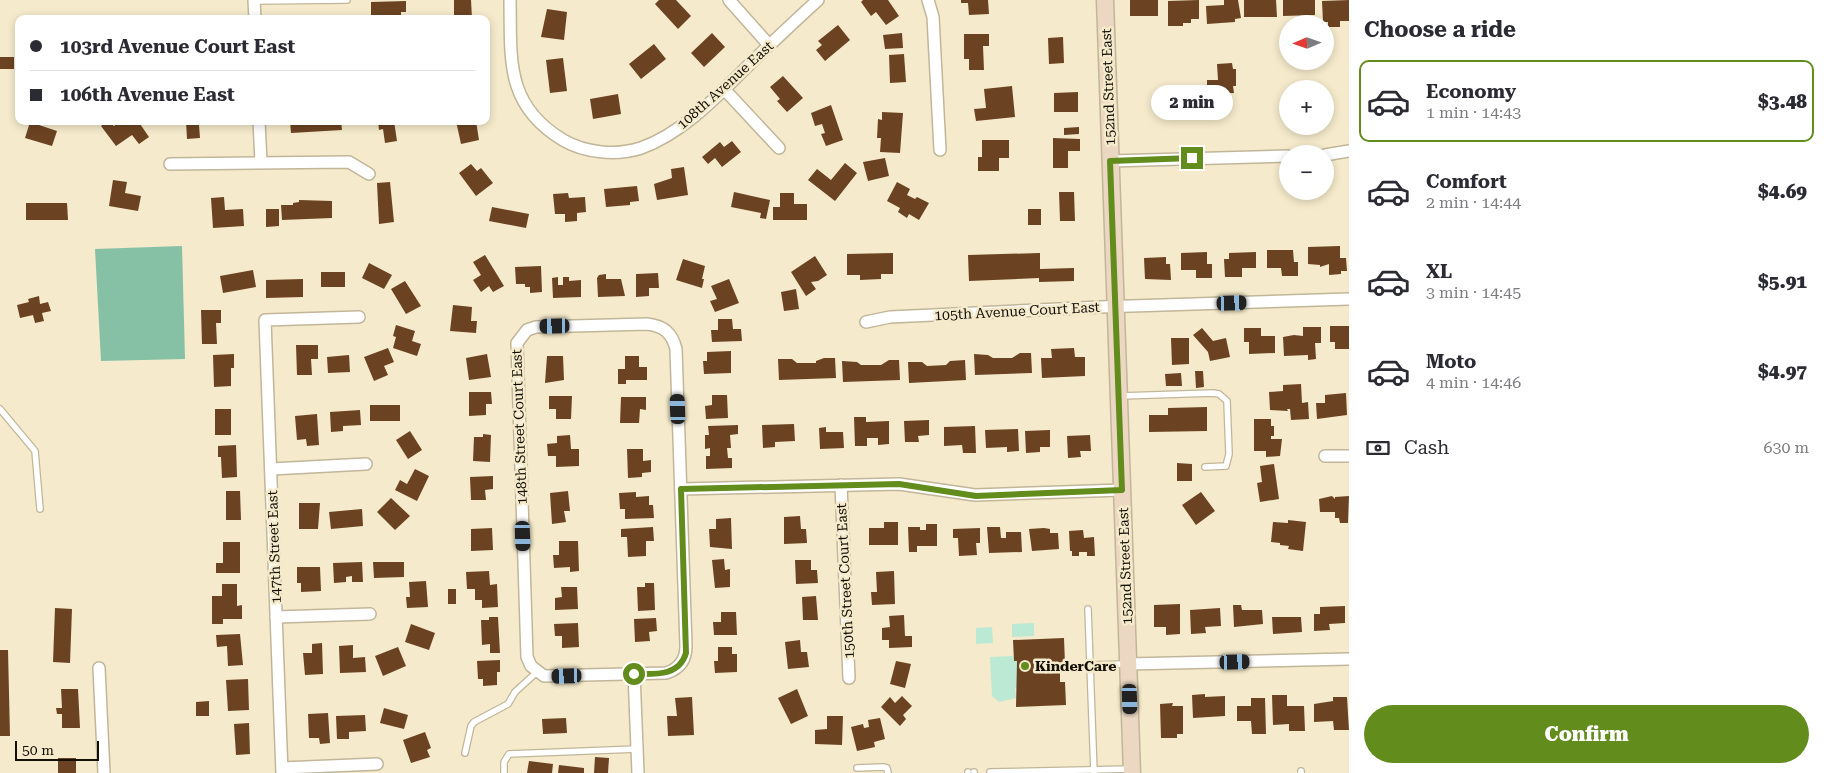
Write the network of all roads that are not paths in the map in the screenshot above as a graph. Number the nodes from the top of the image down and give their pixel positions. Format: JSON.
{"nodes":[{"id":1,"x":254,"y":0,"type":"edge"},
{"id":2,"x":347,"y":0,"type":"edge"},
{"id":3,"x":510,"y":0,"type":"edge"},
{"id":4,"x":729,"y":0,"type":"edge"},
{"id":5,"x":818,"y":0,"type":"edge"},
{"id":6,"x":928,"y":0,"type":"edge"},
{"id":7,"x":1105,"y":0,"type":"edge"},
{"id":8,"x":255,"y":15,"type":"edge"},
{"id":9,"x":769,"y":45,"type":"junction"},
{"id":10,"x":724,"y":89,"type":"junction"},
{"id":11,"x":259,"y":125,"type":"edge"},
{"id":12,"x":779,"y":148,"type":"dead end"},
{"id":13,"x":940,"y":150,"type":"dead end"},
{"id":14,"x":1349,"y":150,"type":"edge"},
{"id":15,"x":1334,"y":153,"type":"edge"},
{"id":16,"x":1279,"y":156,"type":"edge"},
{"id":17,"x":1110,"y":161,"type":"junction"},
{"id":18,"x":261,"y":162,"type":"junction"},
{"id":19,"x":170,"y":164,"type":"dead end"},
{"id":20,"x":369,"y":174,"type":"dead end"},
{"id":21,"x":1349,"y":299,"type":"edge"},
{"id":22,"x":1116,"y":307,"type":"junction"},
{"id":23,"x":359,"y":317,"type":"dead end"},
{"id":24,"x":866,"y":322,"type":"dead end"},
{"id":25,"x":1119,"y":396,"type":"junction"},
{"id":26,"x":0,"y":409,"type":"edge"},
{"id":27,"x":1325,"y":456,"type":"dead end"},
{"id":28,"x":1349,"y":456,"type":"edge"},
{"id":29,"x":366,"y":464,"type":"dead end"},
{"id":30,"x":1205,"y":467,"type":"dead end"},
{"id":31,"x":271,"y":469,"type":"junction"},
{"id":32,"x":841,"y":485,"type":"junction"},
{"id":33,"x":681,"y":489,"type":"junction"},
{"id":34,"x":1122,"y":490,"type":"junction"},
{"id":35,"x":40,"y":509,"type":"dead end"},
{"id":36,"x":1088,"y":609,"type":"dead end"},
{"id":37,"x":370,"y":614,"type":"dead end"},
{"id":38,"x":276,"y":618,"type":"junction"},
{"id":39,"x":1349,"y":659,"type":"edge"},
{"id":40,"x":1128,"y":664,"type":"junction"},
{"id":41,"x":1090,"y":665,"type":"junction"},
{"id":42,"x":99,"y":668,"type":"dead end"},
{"id":43,"x":536,"y":670,"type":"junction"},
{"id":44,"x":634,"y":674,"type":"junction"},
{"id":45,"x":849,"y":678,"type":"dead end"},
{"id":46,"x":637,"y":749,"type":"junction"},
{"id":47,"x":465,"y":753,"type":"dead end"},
{"id":48,"x":377,"y":764,"type":"dead end"},
{"id":49,"x":857,"y":768,"type":"dead end"},
{"id":50,"x":282,"y":770,"type":"edge"},
{"id":51,"x":1094,"y":771,"type":"edge"},
{"id":52,"x":1132,"y":771,"type":"edge"},
{"id":53,"x":990,"y":772,"type":"dead end"},
{"id":54,"x":1038,"y":772,"type":"edge"},
{"id":55,"x":104,"y":773,"type":"edge"},
{"id":56,"x":504,"y":773,"type":"edge"},
{"id":57,"x":638,"y":773,"type":"edge"},
{"id":58,"x":888,"y":773,"type":"edge"}],
"edges":[{"from":1,"to":2,"type":"lane"},
{"from":1,"to":8,"type":"street"},
{"from":3,"to":10,"type":"street","name":"108th Avenue East"},
{"from":4,"to":9,"type":"street"},
{"from":5,"to":9,"type":"street","name":"108th Avenue East"},
{"from":6,"to":13,"type":"street"},
{"from":7,"to":17,"type":"main road","name":"152nd Street East"},
{"from":9,"to":10,"type":"street","name":"108th Avenue East"},
{"from":10,"to":12,"type":"street"},
{"from":11,"to":18,"type":"street"},
{"from":14,"to":15,"type":"street"},
{"from":16,"to":17,"type":"street"},
{"from":17,"to":22,"type":"main road","name":"152nd Street East"},
{"from":18,"to":19,"type":"street"},
{"from":18,"to":20,"type":"street"},
{"from":21,"to":22,"type":"street","name":"105th Avenue Court East"},
{"from":22,"to":24,"type":"street","name":"105th Avenue Court East"},
{"from":22,"to":25,"type":"main road","name":"152nd Street East"},
{"from":23,"to":31,"type":"street","name":"147th Street East"},
{"from":25,"to":30,"type":"lane"},
{"from":25,"to":34,"type":"main road","name":"152nd Street East"},
{"from":26,"to":35,"type":"lane"},
{"from":27,"to":28,"type":"street"},
{"from":29,"to":31,"type":"street"},
{"from":31,"to":38,"type":"street","name":"147th Street East"},
{"from":32,"to":33,"type":"street"},
{"from":32,"to":34,"type":"street"},
{"from":32,"to":45,"type":"street","name":"150th Street Court East"},
{"from":33,"to":43,"type":"street","name":"148th Street Court East"},
{"from":33,"to":44,"type":"street"},
{"from":34,"to":40,"type":"main road","name":"152nd Street East"},
{"from":36,"to":41,"type":"lane"},
{"from":37,"to":38,"type":"street"},
{"from":38,"to":50,"type":"street","name":"147th Street East"},
{"from":39,"to":40,"type":"street"},
{"from":40,"to":41,"type":"lane"},
{"from":40,"to":52,"type":"main road","name":"152nd Street East"},
{"from":41,"to":51,"type":"lane"},
{"from":42,"to":55,"type":"street"},
{"from":43,"to":44,"type":"street"},
{"from":43,"to":47,"type":"lane"},
{"from":44,"to":46,"type":"street"},
{"from":46,"to":56,"type":"lane"},
{"from":46,"to":57,"type":"street"},
{"from":48,"to":50,"type":"street"},
{"from":49,"to":58,"type":"lane"},
{"from":51,"to":52,"type":"lane"},
{"from":51,"to":54,"type":"lane"},
{"from":53,"to":54,"type":"lane"}]}
